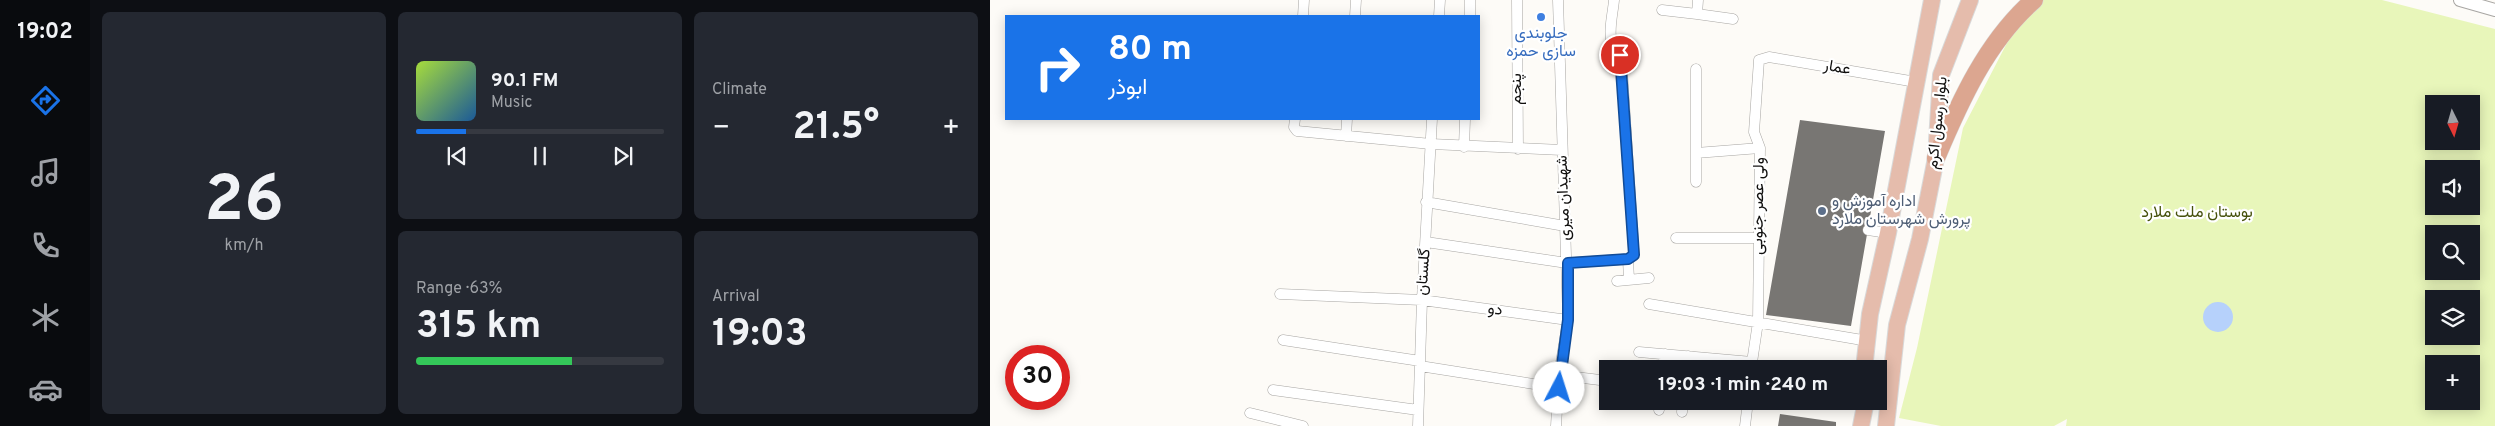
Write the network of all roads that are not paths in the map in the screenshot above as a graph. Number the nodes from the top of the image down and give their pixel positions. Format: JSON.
{"nodes":[{"id":1,"x":1304,"y":0,"type":"edge"},
{"id":2,"x":1356,"y":0,"type":"edge"},
{"id":3,"x":1440,"y":0,"type":"edge"},
{"id":4,"x":1470,"y":0,"type":"edge"},
{"id":5,"x":1517,"y":0,"type":"edge"},
{"id":6,"x":1558,"y":0,"type":"edge"},
{"id":7,"x":1614,"y":0,"type":"edge"},
{"id":8,"x":1698,"y":0,"type":"edge"},
{"id":9,"x":1932,"y":0,"type":"edge"},
{"id":10,"x":1970,"y":0,"type":"edge"},
{"id":11,"x":2034,"y":0,"type":"edge"},
{"id":12,"x":2460,"y":0,"type":"edge"},
{"id":13,"x":1662,"y":10,"type":"dead end"},
{"id":14,"x":2495,"y":10,"type":"edge"},
{"id":15,"x":1696,"y":14,"type":"junction"},
{"id":16,"x":1303,"y":15,"type":"edge"},
{"id":17,"x":1355,"y":15,"type":"edge"},
{"id":18,"x":1439,"y":15,"type":"edge"},
{"id":19,"x":1470,"y":15,"type":"edge"},
{"id":20,"x":1733,"y":19,"type":"dead end"},
{"id":21,"x":1759,"y":60,"type":"joint"},
{"id":22,"x":1696,"y":69,"type":"dead end"},
{"id":23,"x":1916,"y":82,"type":"junction"},
{"id":24,"x":1347,"y":120,"type":"edge"},
{"id":25,"x":1432,"y":120,"type":"edge"},
{"id":26,"x":1466,"y":120,"type":"edge"},
{"id":27,"x":1294,"y":123,"type":"edge"},
{"id":28,"x":1346,"y":136,"type":"junction"},
{"id":29,"x":1431,"y":144,"type":"junction"},
{"id":30,"x":1464,"y":147,"type":"junction"},
{"id":31,"x":1760,"y":148,"type":"junction"},
{"id":32,"x":1518,"y":149,"type":"junction"},
{"id":33,"x":1562,"y":150,"type":"junction"},
{"id":34,"x":1696,"y":153,"type":"junction"},
{"id":35,"x":1936,"y":158,"type":"junction"},
{"id":36,"x":1696,"y":182,"type":"dead end"},
{"id":37,"x":1426,"y":202,"type":"junction"},
{"id":38,"x":1565,"y":226,"type":"junction"},
{"id":39,"x":1868,"y":230,"type":"dead end"},
{"id":40,"x":1888,"y":233,"type":"junction"},
{"id":41,"x":1676,"y":238,"type":"dead end"},
{"id":42,"x":1757,"y":238,"type":"junction"},
{"id":43,"x":1426,"y":242,"type":"junction"},
{"id":44,"x":1628,"y":259,"type":"junction"},
{"id":45,"x":1568,"y":263,"type":"junction"},
{"id":46,"x":1650,"y":278,"type":"dead end"},
{"id":47,"x":1629,"y":280,"type":"junction"},
{"id":48,"x":1617,"y":281,"type":"dead end"},
{"id":49,"x":1280,"y":294,"type":"dead end"},
{"id":50,"x":1422,"y":300,"type":"junction"},
{"id":51,"x":1649,"y":304,"type":"dead end"},
{"id":52,"x":1870,"y":314,"type":"junction"},
{"id":53,"x":1568,"y":320,"type":"junction"},
{"id":54,"x":1758,"y":322,"type":"junction"},
{"id":55,"x":1897,"y":325,"type":"junction"},
{"id":56,"x":1283,"y":340,"type":"dead end"},
{"id":57,"x":1868,"y":340,"type":"junction"},
{"id":58,"x":1639,"y":352,"type":"dead end"},
{"id":59,"x":1665,"y":354,"type":"junction"},
{"id":60,"x":1688,"y":356,"type":"junction"},
{"id":61,"x":1664,"y":360,"type":"edge"},
{"id":62,"x":1688,"y":360,"type":"edge"},
{"id":63,"x":1705,"y":360,"type":"edge"},
{"id":64,"x":1753,"y":360,"type":"edge"},
{"id":65,"x":1865,"y":360,"type":"edge"},
{"id":66,"x":1420,"y":364,"type":"junction"},
{"id":67,"x":1559,"y":374,"type":"junction"},
{"id":68,"x":1599,"y":380,"type":"edge"},
{"id":69,"x":1559,"y":388,"type":"junction"},
{"id":70,"x":1273,"y":390,"type":"dead end"},
{"id":71,"x":1887,"y":400,"type":"edge"},
{"id":72,"x":1890,"y":403,"type":"junction"},
{"id":73,"x":1418,"y":410,"type":"junction"},
{"id":74,"x":1747,"y":410,"type":"edge"},
{"id":75,"x":1860,"y":410,"type":"edge"},
{"id":76,"x":1863,"y":410,"type":"edge"},
{"id":77,"x":1250,"y":413,"type":"dead end"},
{"id":78,"x":1303,"y":426,"type":"edge"},
{"id":79,"x":1418,"y":426,"type":"edge"},
{"id":80,"x":1556,"y":426,"type":"edge"},
{"id":81,"x":1745,"y":426,"type":"edge"},
{"id":82,"x":1859,"y":426,"type":"edge"},
{"id":83,"x":1886,"y":426,"type":"edge"}],
"edges":[{"from":1,"to":16,"type":"street"},
{"from":2,"to":17,"type":"street"},
{"from":3,"to":18,"type":"street"},
{"from":4,"to":19,"type":"street"},
{"from":5,"to":32,"type":"street","name":"پنجم"},
{"from":6,"to":33,"type":"street","name":"شهیدان میری"},
{"from":7,"to":44,"type":"street"},
{"from":8,"to":15,"type":"street"},
{"from":9,"to":23,"type":"main road","name":"بلوار رسول اکرم"},
{"from":10,"to":35,"type":"main road","name":"بلوار رسول اکرم"},
{"from":11,"to":35,"type":"highway"},
{"from":12,"to":14,"type":"street"},
{"from":13,"to":15,"type":"street"},
{"from":15,"to":20,"type":"street"},
{"from":21,"to":23,"type":"street","name":"عمار"},
{"from":21,"to":31,"type":"street","name":"ولی عصر جنوبی"},
{"from":22,"to":34,"type":"street"},
{"from":23,"to":40,"type":"main road","name":"بلوار رسول اکرم"},
{"from":24,"to":28,"type":"street"},
{"from":25,"to":29,"type":"street","name":"گلستان"},
{"from":26,"to":30,"type":"street"},
{"from":27,"to":28,"type":"street"},
{"from":28,"to":29,"type":"street"},
{"from":29,"to":30,"type":"street"},
{"from":29,"to":37,"type":"street","name":"گلستان"},
{"from":30,"to":32,"type":"street"},
{"from":31,"to":34,"type":"street"},
{"from":31,"to":42,"type":"street","name":"ولی عصر جنوبی"},
{"from":32,"to":33,"type":"street"},
{"from":33,"to":38,"type":"street","name":"شهیدان میری"},
{"from":34,"to":36,"type":"street"},
{"from":35,"to":55,"type":"main road","name":"بلوار رسول اکرم"},
{"from":37,"to":38,"type":"street"},
{"from":37,"to":43,"type":"street","name":"گلستان"},
{"from":38,"to":45,"type":"street","name":"شهیدان میری"},
{"from":39,"to":40,"type":"street"},
{"from":40,"to":52,"type":"main road","name":"بلوار رسول اکرم"},
{"from":41,"to":42,"type":"street"},
{"from":42,"to":54,"type":"street","name":"ولی عصر جنوبی"},
{"from":43,"to":45,"type":"street"},
{"from":43,"to":50,"type":"street","name":"گلستان"},
{"from":44,"to":45,"type":"street"},
{"from":44,"to":47,"type":"street"},
{"from":45,"to":53,"type":"street","name":"شهیدان میری"},
{"from":46,"to":47,"type":"street"},
{"from":47,"to":48,"type":"street"},
{"from":49,"to":50,"type":"street","name":"دو"},
{"from":50,"to":53,"type":"street","name":"دو"},
{"from":50,"to":66,"type":"street","name":"گلستان"},
{"from":51,"to":54,"type":"street"},
{"from":52,"to":55,"type":"main road"},
{"from":52,"to":57,"type":"main road","name":"بلوار رسول اکرم"},
{"from":53,"to":67,"type":"street","name":"شهیدان میری"},
{"from":54,"to":57,"type":"street"},
{"from":54,"to":64,"type":"street","name":"ولی عصر جنوبی"},
{"from":55,"to":72,"type":"main road","name":"بلوار رسول اکرم"},
{"from":56,"to":66,"type":"street"},
{"from":57,"to":65,"type":"main road","name":"بلوار رسول اکرم"},
{"from":58,"to":59,"type":"street"},
{"from":59,"to":60,"type":"street"},
{"from":59,"to":61,"type":"street"},
{"from":60,"to":62,"type":"street"},
{"from":60,"to":63,"type":"street"},
{"from":66,"to":69,"type":"street"},
{"from":66,"to":73,"type":"street","name":"گلستان"},
{"from":67,"to":68,"type":"street"},
{"from":67,"to":69,"type":"street","name":"شهیدان میری"},
{"from":69,"to":80,"type":"street","name":"شهیدان میری"},
{"from":70,"to":73,"type":"street"},
{"from":71,"to":72,"type":"main road"},
{"from":72,"to":83,"type":"main road","name":"بلوار رسول اکرم"},
{"from":73,"to":79,"type":"street","name":"گلستان"},
{"from":74,"to":81,"type":"street"},
{"from":75,"to":82,"type":"main road"},
{"from":76,"to":82,"type":"main road"},
{"from":77,"to":78,"type":"street"}]}
